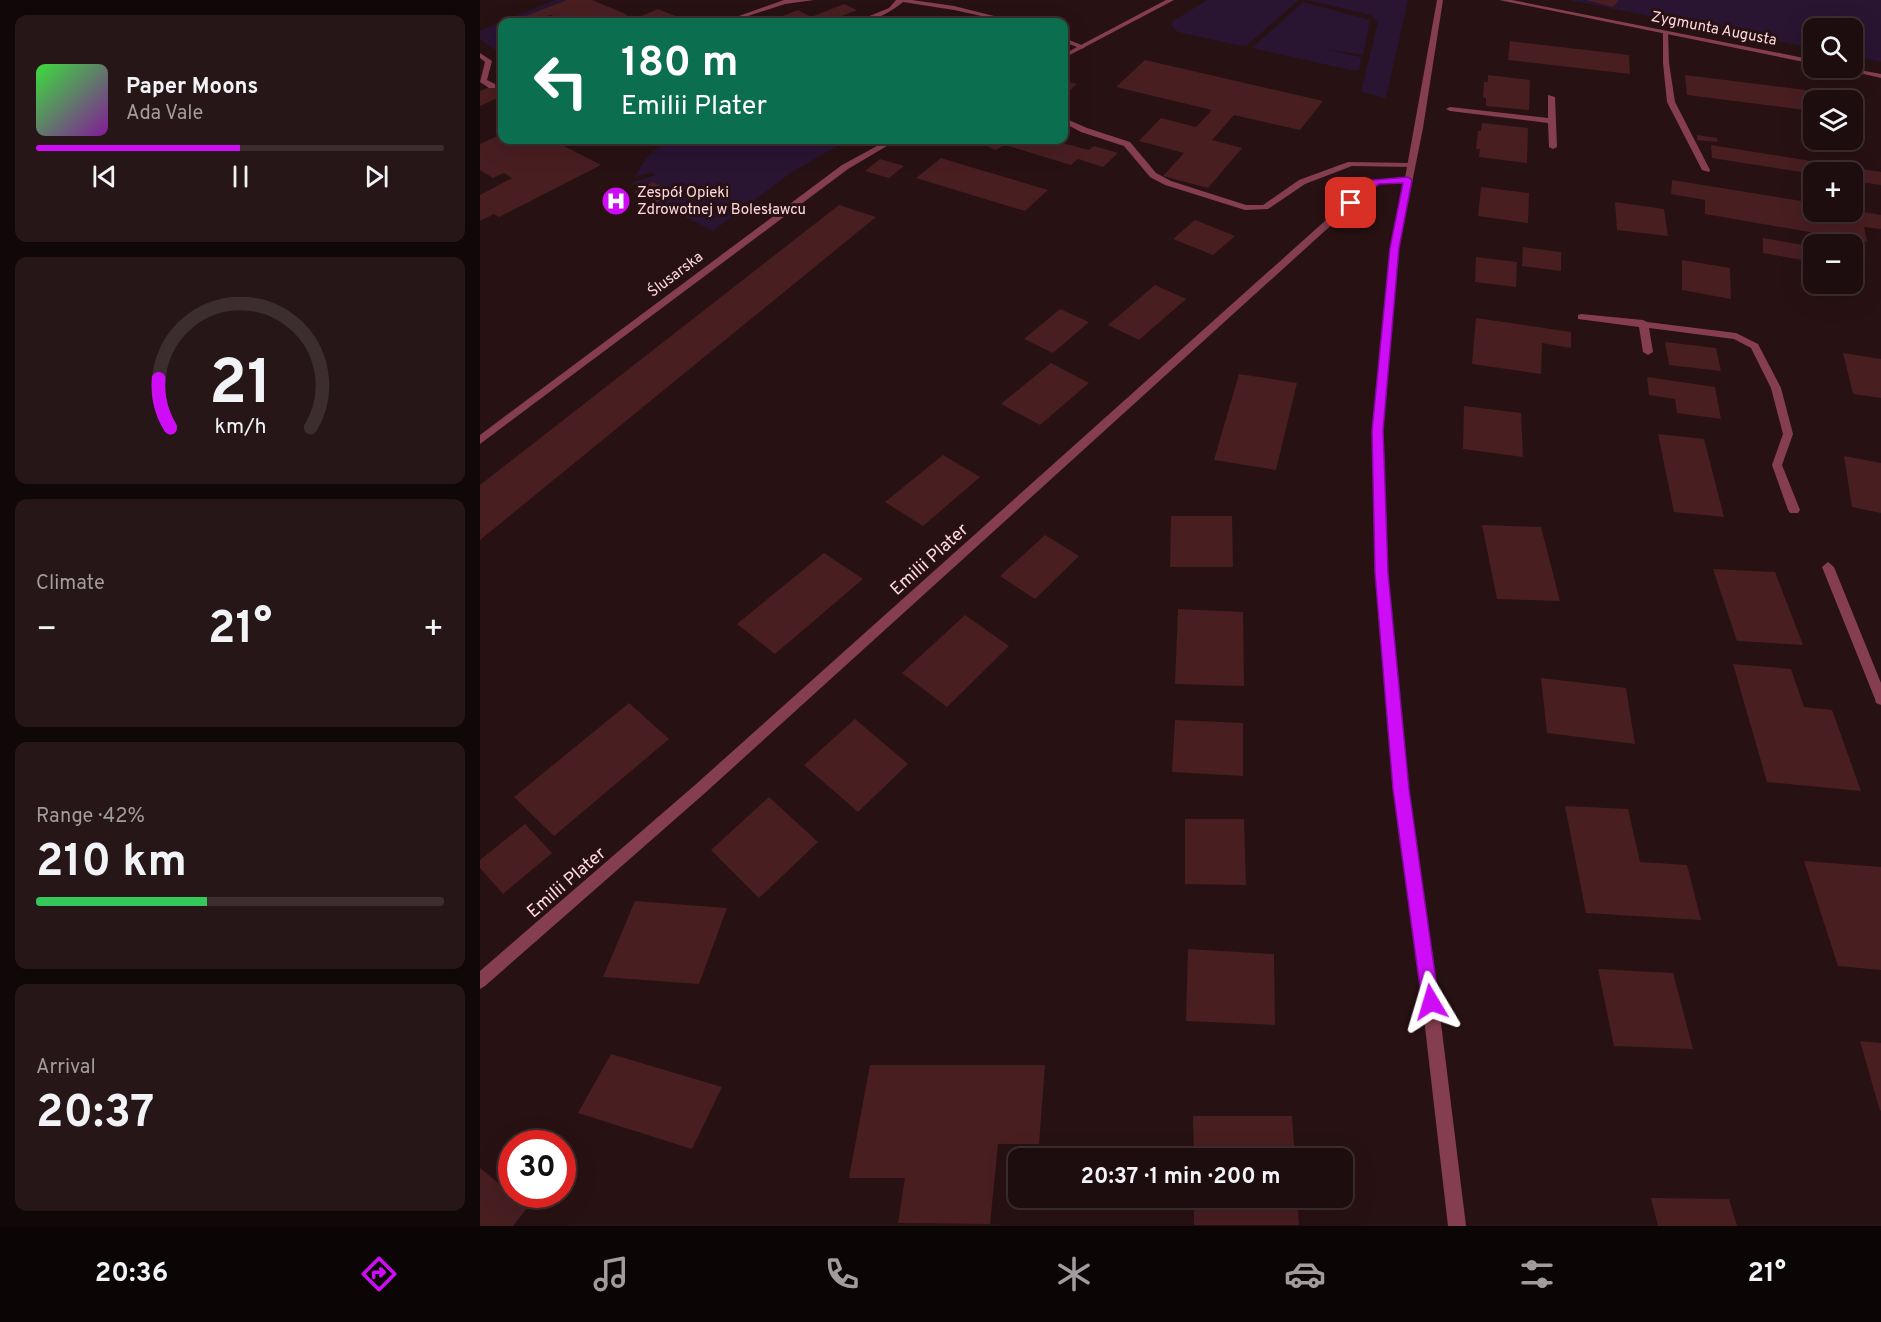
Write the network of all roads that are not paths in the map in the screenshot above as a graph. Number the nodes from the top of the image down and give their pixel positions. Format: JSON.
{"nodes":[{"id":1,"x":811,"y":0,"type":"edge"},
{"id":2,"x":901,"y":0,"type":"edge"},
{"id":3,"x":1171,"y":0,"type":"edge"},
{"id":4,"x":1440,"y":0,"type":"edge"},
{"id":5,"x":1502,"y":0,"type":"edge"},
{"id":6,"x":740,"y":18,"type":"edge"},
{"id":7,"x":868,"y":18,"type":"edge"},
{"id":8,"x":998,"y":18,"type":"edge"},
{"id":9,"x":1665,"y":32,"type":"junction"},
{"id":10,"x":1068,"y":42,"type":"edge"},
{"id":11,"x":1082,"y":47,"type":"junction"},
{"id":12,"x":1068,"y":54,"type":"edge"},
{"id":13,"x":480,"y":56,"type":"edge"},
{"id":14,"x":1803,"y":60,"type":"edge"},
{"id":15,"x":1863,"y":72,"type":"edge"},
{"id":16,"x":1881,"y":76,"type":"edge"},
{"id":17,"x":492,"y":86,"type":"dead end"},
{"id":18,"x":1551,"y":97,"type":"dead end"},
{"id":19,"x":1450,"y":109,"type":"dead end"},
{"id":20,"x":1552,"y":121,"type":"junction"},
{"id":21,"x":1068,"y":122,"type":"edge"},
{"id":22,"x":886,"y":144,"type":"edge"},
{"id":23,"x":1552,"y":147,"type":"dead end"},
{"id":24,"x":1410,"y":165,"type":"junction"},
{"id":25,"x":1706,"y":170,"type":"dead end"},
{"id":26,"x":1408,"y":180,"type":"junction"},
{"id":27,"x":1581,"y":317,"type":"dead end"},
{"id":28,"x":1643,"y":323,"type":"junction"},
{"id":29,"x":1648,"y":352,"type":"dead end"},
{"id":30,"x":480,"y":440,"type":"edge"},
{"id":31,"x":1794,"y":510,"type":"dead end"},
{"id":32,"x":1828,"y":567,"type":"dead end"},
{"id":33,"x":1881,"y":699,"type":"edge"},
{"id":34,"x":480,"y":981,"type":"edge"},
{"id":35,"x":1457,"y":1226,"type":"edge"}],
"edges":[{"from":1,"to":6,"type":"street"},
{"from":2,"to":7,"type":"street"},
{"from":2,"to":8,"type":"street"},
{"from":3,"to":11,"type":"street"},
{"from":4,"to":24,"type":"street"},
{"from":5,"to":9,"type":"street","name":"Zygmunta Augusta"},
{"from":9,"to":14,"type":"street","name":"Zygmunta Augusta"},
{"from":9,"to":25,"type":"street"},
{"from":10,"to":11,"type":"street"},
{"from":11,"to":12,"type":"street"},
{"from":13,"to":17,"type":"street"},
{"from":15,"to":16,"type":"street"},
{"from":18,"to":20,"type":"street"},
{"from":19,"to":20,"type":"street"},
{"from":20,"to":23,"type":"street"},
{"from":21,"to":24,"type":"street"},
{"from":22,"to":30,"type":"street","name":"Ślusarska"},
{"from":24,"to":26,"type":"street"},
{"from":26,"to":34,"type":"street","name":"Emilii Plater"},
{"from":26,"to":35,"type":"street"},
{"from":27,"to":28,"type":"street"},
{"from":28,"to":29,"type":"street"},
{"from":28,"to":31,"type":"street"},
{"from":32,"to":33,"type":"street"}]}
